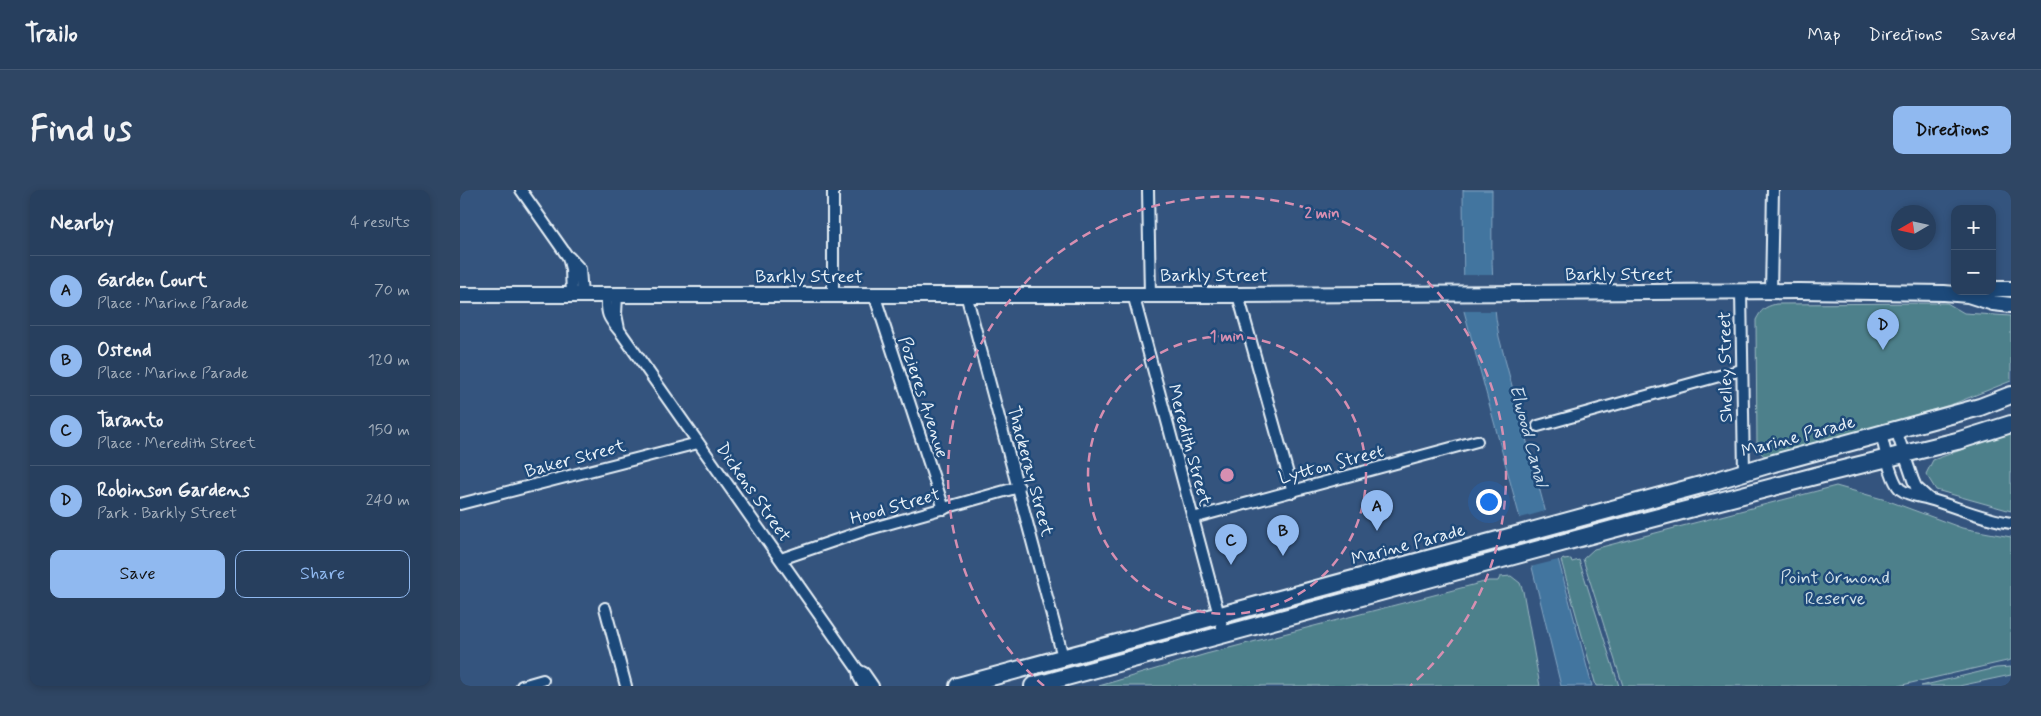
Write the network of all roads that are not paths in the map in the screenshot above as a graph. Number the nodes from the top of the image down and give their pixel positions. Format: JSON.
{"nodes":[{"id":1,"x":521,"y":190,"type":"edge"},
{"id":2,"x":833,"y":190,"type":"edge"},
{"id":3,"x":1148,"y":190,"type":"edge"},
{"id":4,"x":1772,"y":190,"type":"edge"},
{"id":5,"x":1996,"y":289,"type":"edge"},
{"id":6,"x":2011,"y":289,"type":"edge"},
{"id":7,"x":1741,"y":292,"type":"junction"},
{"id":8,"x":1771,"y":292,"type":"junction"},
{"id":9,"x":833,"y":294,"type":"junction"},
{"id":10,"x":874,"y":294,"type":"junction"},
{"id":11,"x":966,"y":294,"type":"junction"},
{"id":12,"x":1133,"y":294,"type":"junction"},
{"id":13,"x":1150,"y":294,"type":"junction"},
{"id":14,"x":1951,"y":294,"type":"edge"},
{"id":15,"x":460,"y":295,"type":"edge"},
{"id":16,"x":577,"y":295,"type":"junction"},
{"id":17,"x":612,"y":295,"type":"junction"},
{"id":18,"x":1238,"y":295,"type":"junction"},
{"id":19,"x":1968,"y":295,"type":"edge"},
{"id":20,"x":2011,"y":305,"type":"edge"},
{"id":21,"x":1741,"y":370,"type":"junction"},
{"id":22,"x":2011,"y":395,"type":"edge"},
{"id":23,"x":2011,"y":424,"type":"edge"},
{"id":24,"x":1538,"y":426,"type":"dead end"},
{"id":25,"x":1889,"y":432,"type":"junction"},
{"id":26,"x":1477,"y":441,"type":"dead end"},
{"id":27,"x":698,"y":442,"type":"junction"},
{"id":28,"x":1905,"y":459,"type":"junction"},
{"id":29,"x":1889,"y":463,"type":"junction"},
{"id":30,"x":1744,"y":472,"type":"junction"},
{"id":31,"x":1018,"y":487,"type":"junction"},
{"id":32,"x":1293,"y":492,"type":"junction"},
{"id":33,"x":1928,"y":499,"type":"junction"},
{"id":34,"x":460,"y":504,"type":"edge"},
{"id":35,"x":944,"y":509,"type":"junction"},
{"id":36,"x":1193,"y":518,"type":"junction"},
{"id":37,"x":2011,"y":524,"type":"edge"},
{"id":38,"x":781,"y":559,"type":"junction"},
{"id":39,"x":605,"y":608,"type":"dead end"},
{"id":40,"x":1219,"y":616,"type":"junction"},
{"id":41,"x":1224,"y":634,"type":"junction"},
{"id":42,"x":1063,"y":657,"type":"junction"},
{"id":43,"x":858,"y":670,"type":"junction"},
{"id":44,"x":543,"y":680,"type":"dead end"},
{"id":45,"x":522,"y":686,"type":"edge"},
{"id":46,"x":626,"y":686,"type":"edge"},
{"id":47,"x":864,"y":686,"type":"edge"},
{"id":48,"x":873,"y":686,"type":"edge"},
{"id":49,"x":958,"y":686,"type":"edge"},
{"id":50,"x":1033,"y":686,"type":"edge"}],
"edges":[{"from":1,"to":16,"type":"street"},
{"from":2,"to":9,"type":"street"},
{"from":3,"to":13,"type":"street"},
{"from":4,"to":8,"type":"street"},
{"from":5,"to":6,"type":"main road"},
{"from":7,"to":8,"type":"main road","name":"Barkly Street"},
{"from":7,"to":18,"type":"main road","name":"Barkly Street"},
{"from":7,"to":21,"type":"street","name":"Shelley Street"},
{"from":8,"to":14,"type":"main road","name":"Barkly Street"},
{"from":9,"to":10,"type":"main road","name":"Barkly Street"},
{"from":9,"to":17,"type":"main road","name":"Barkly Street"},
{"from":10,"to":11,"type":"main road","name":"Barkly Street"},
{"from":10,"to":35,"type":"street","name":"Pozieres Avenue"},
{"from":11,"to":12,"type":"main road","name":"Barkly Street"},
{"from":11,"to":31,"type":"street","name":"Thackeray Street"},
{"from":12,"to":13,"type":"main road","name":"Barkly Street"},
{"from":12,"to":36,"type":"street","name":"Meredith Street"},
{"from":13,"to":18,"type":"main road","name":"Barkly Street"},
{"from":15,"to":16,"type":"main road","name":"Barkly Street"},
{"from":16,"to":17,"type":"main road","name":"Barkly Street"},
{"from":17,"to":27,"type":"street","name":"Dickens Street"},
{"from":18,"to":32,"type":"street"},
{"from":19,"to":20,"type":"main road","name":"Barkly Street"},
{"from":21,"to":24,"type":"street"},
{"from":21,"to":30,"type":"street","name":"Shelley Street"},
{"from":22,"to":25,"type":"main road","name":"Marine Parade"},
{"from":23,"to":28,"type":"main road"},
{"from":25,"to":28,"type":"street"},
{"from":25,"to":29,"type":"street"},
{"from":25,"to":30,"type":"main road","name":"Marine Parade"},
{"from":26,"to":32,"type":"street","name":"Lytton Street"},
{"from":27,"to":34,"type":"street","name":"Baker Street"},
{"from":27,"to":38,"type":"street","name":"Dickens Street"},
{"from":28,"to":29,"type":"main road"},
{"from":28,"to":33,"type":"street"},
{"from":29,"to":33,"type":"street"},
{"from":29,"to":41,"type":"main road"},
{"from":30,"to":40,"type":"main road","name":"Marine Parade"},
{"from":31,"to":35,"type":"street","name":"Hood Street"},
{"from":31,"to":42,"type":"street","name":"Thackeray Street"},
{"from":32,"to":36,"type":"street","name":"Lytton Street"},
{"from":33,"to":37,"type":"street"},
{"from":35,"to":38,"type":"street","name":"Hood Street"},
{"from":36,"to":40,"type":"street","name":"Meredith Street"},
{"from":38,"to":43,"type":"street","name":"Dickens Street"},
{"from":39,"to":46,"type":"street"},
{"from":40,"to":41,"type":"street","name":"Meredith Street"},
{"from":40,"to":42,"type":"main road","name":"Marine Parade"},
{"from":41,"to":50,"type":"main road"},
{"from":42,"to":49,"type":"main road","name":"Marine Parade"},
{"from":43,"to":47,"type":"street","name":"Dickens Street"},
{"from":43,"to":48,"type":"street","name":"Dickens Street"},
{"from":44,"to":45,"type":"street"}]}
